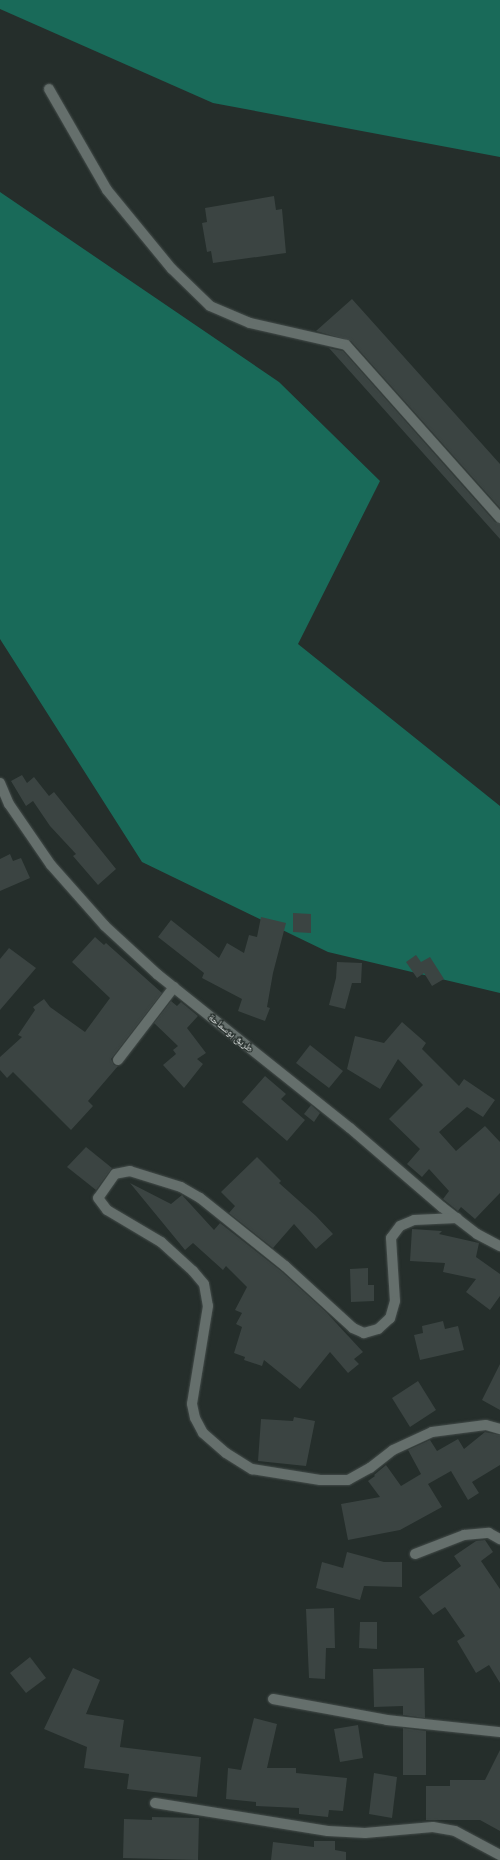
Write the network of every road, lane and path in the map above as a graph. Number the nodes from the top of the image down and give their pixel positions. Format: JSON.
{"nodes":[{"id":1,"x":49,"y":89,"type":"dead end"},
{"id":2,"x":500,"y":518,"type":"edge"},
{"id":3,"x":0,"y":783,"type":"edge"},
{"id":4,"x":174,"y":987,"type":"junction"},
{"id":5,"x":118,"y":1060,"type":"dead end"},
{"id":6,"x":457,"y":1218,"type":"junction"},
{"id":7,"x":500,"y":1246,"type":"edge"},
{"id":8,"x":500,"y":1429,"type":"edge"},
{"id":9,"x":500,"y":1539,"type":"edge"},
{"id":10,"x":415,"y":1554,"type":"dead end"},
{"id":11,"x":274,"y":1699,"type":"dead end"},
{"id":12,"x":500,"y":1732,"type":"edge"},
{"id":13,"x":155,"y":1803,"type":"dead end"},
{"id":14,"x":500,"y":1855,"type":"edge"}],
"edges":[{"from":1,"to":2,"type":"street"},
{"from":3,"to":4,"type":"street","name":"طريق بوسماحة"},
{"from":4,"to":5,"type":"street"},
{"from":4,"to":6,"type":"street","name":"طريق بوسماحة"},
{"from":6,"to":7,"type":"street","name":"طريق بوسماحة"},
{"from":6,"to":8,"type":"street"},
{"from":9,"to":10,"type":"street"},
{"from":11,"to":12,"type":"street"},
{"from":13,"to":14,"type":"street"}]}
